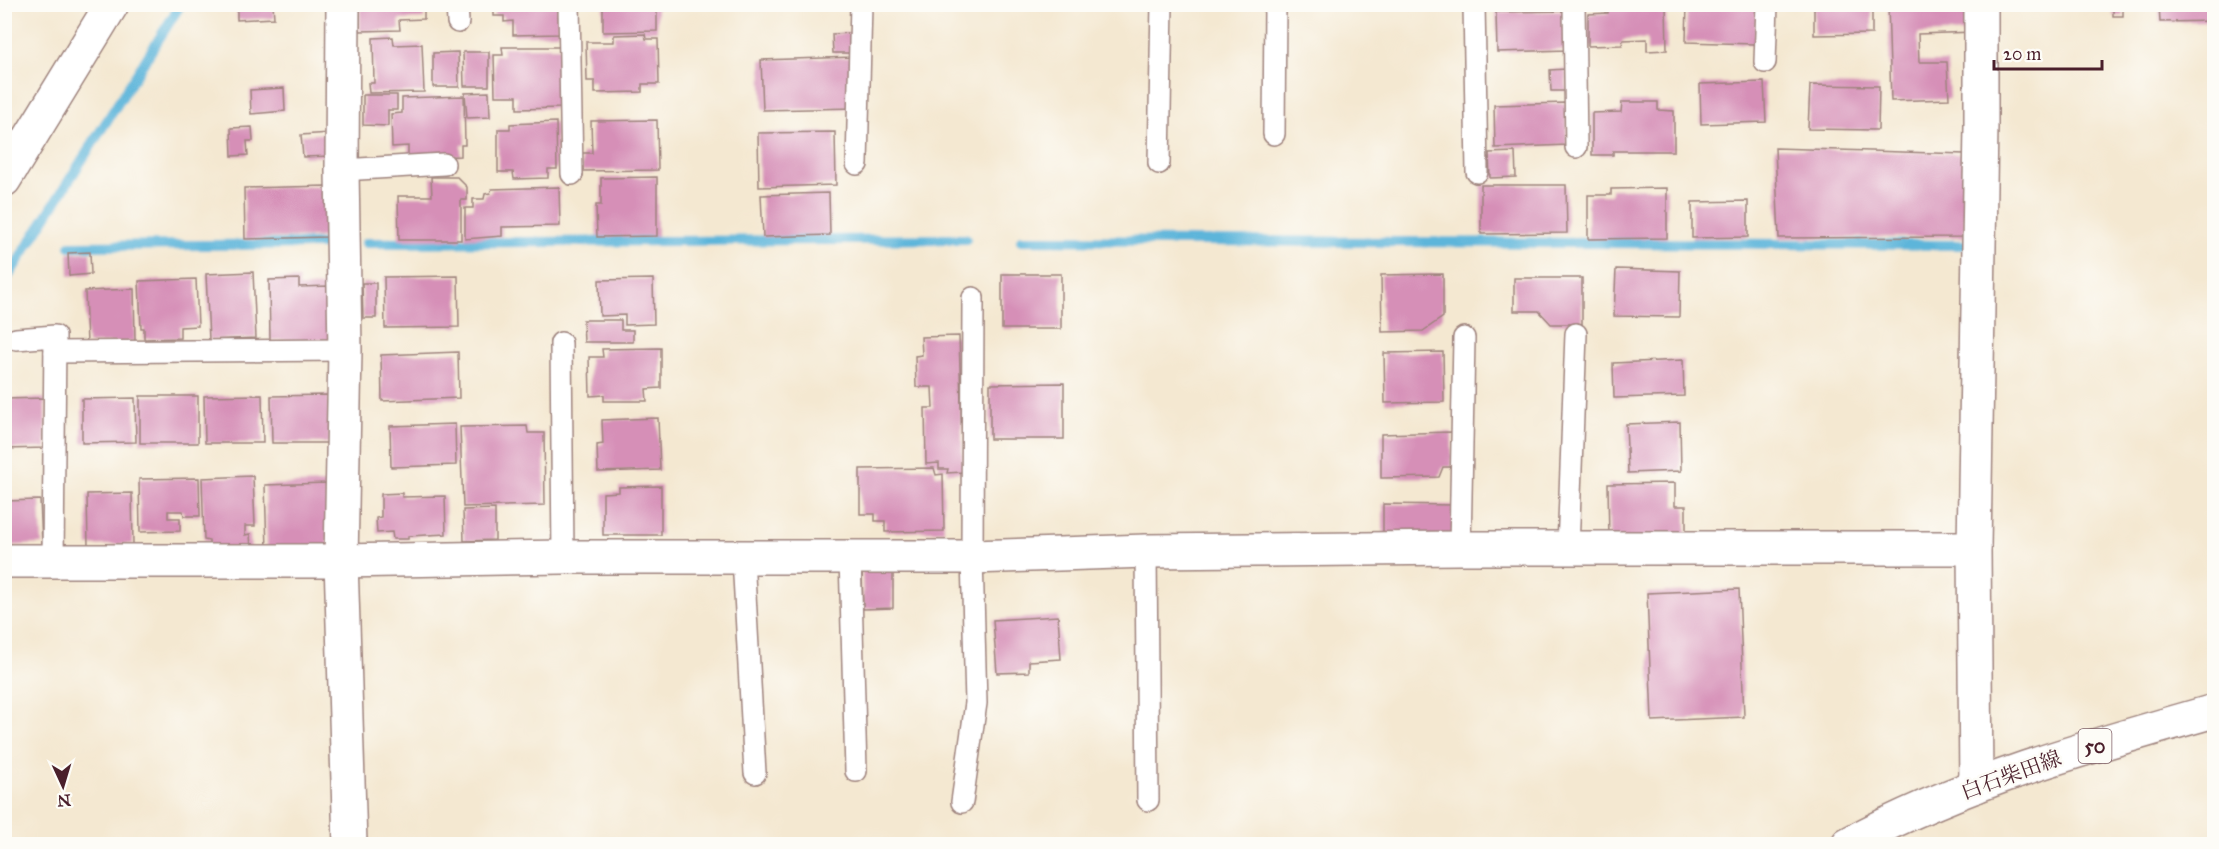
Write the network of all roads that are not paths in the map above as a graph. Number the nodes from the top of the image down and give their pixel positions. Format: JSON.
{"nodes":[{"id":1,"x":112,"y":4,"type":"edge"},
{"id":2,"x":343,"y":4,"type":"edge"},
{"id":3,"x":569,"y":4,"type":"edge"},
{"id":4,"x":861,"y":4,"type":"edge"},
{"id":5,"x":1162,"y":4,"type":"edge"},
{"id":6,"x":1275,"y":4,"type":"edge"},
{"id":7,"x":1473,"y":4,"type":"edge"},
{"id":8,"x":1574,"y":4,"type":"edge"},
{"id":9,"x":1767,"y":4,"type":"edge"},
{"id":10,"x":1981,"y":4,"type":"edge"},
{"id":11,"x":1765,"y":62,"type":"dead end"},
{"id":12,"x":1275,"y":134,"type":"dead end"},
{"id":13,"x":1576,"y":147,"type":"dead end"},
{"id":14,"x":1159,"y":163,"type":"dead end"},
{"id":15,"x":444,"y":164,"type":"dead end"},
{"id":16,"x":857,"y":164,"type":"dead end"},
{"id":17,"x":342,"y":170,"type":"junction"},
{"id":18,"x":1477,"y":172,"type":"dead end"},
{"id":19,"x":572,"y":174,"type":"dead end"},
{"id":20,"x":4,"y":180,"type":"edge"},
{"id":21,"x":974,"y":298,"type":"dead end"},
{"id":22,"x":1576,"y":334,"type":"dead end"},
{"id":23,"x":1464,"y":338,"type":"dead end"},
{"id":24,"x":16,"y":339,"type":"dead end"},
{"id":25,"x":561,"y":343,"type":"dead end"},
{"id":26,"x":345,"y":350,"type":"junction"},
{"id":27,"x":55,"y":352,"type":"junction"},
{"id":28,"x":1460,"y":548,"type":"junction"},
{"id":29,"x":1974,"y":548,"type":"junction"},
{"id":30,"x":1568,"y":549,"type":"junction"},
{"id":31,"x":1146,"y":551,"type":"junction"},
{"id":32,"x":563,"y":557,"type":"junction"},
{"id":33,"x":850,"y":557,"type":"junction"},
{"id":34,"x":972,"y":557,"type":"junction"},
{"id":35,"x":743,"y":558,"type":"junction"},
{"id":36,"x":4,"y":561,"type":"edge"},
{"id":37,"x":341,"y":561,"type":"junction"},
{"id":38,"x":53,"y":562,"type":"junction"},
{"id":39,"x":2214,"y":711,"type":"edge"},
{"id":40,"x":856,"y":771,"type":"dead end"},
{"id":41,"x":755,"y":773,"type":"dead end"},
{"id":42,"x":1976,"y":786,"type":"junction"},
{"id":43,"x":1149,"y":800,"type":"dead end"},
{"id":44,"x":962,"y":802,"type":"dead end"},
{"id":45,"x":350,"y":844,"type":"edge"},
{"id":46,"x":1848,"y":844,"type":"edge"}],
"edges":[{"from":1,"to":20,"type":"street"},
{"from":2,"to":17,"type":"street"},
{"from":3,"to":19,"type":"lane"},
{"from":4,"to":16,"type":"lane"},
{"from":5,"to":14,"type":"lane"},
{"from":6,"to":12,"type":"lane"},
{"from":7,"to":18,"type":"lane"},
{"from":8,"to":13,"type":"lane"},
{"from":9,"to":11,"type":"lane"},
{"from":10,"to":29,"type":"street"},
{"from":15,"to":17,"type":"lane"},
{"from":17,"to":26,"type":"street"},
{"from":21,"to":34,"type":"lane"},
{"from":22,"to":30,"type":"lane"},
{"from":23,"to":28,"type":"lane"},
{"from":24,"to":27,"type":"lane"},
{"from":25,"to":32,"type":"lane"},
{"from":26,"to":27,"type":"lane"},
{"from":26,"to":37,"type":"street"},
{"from":27,"to":38,"type":"lane"},
{"from":28,"to":30,"type":"street"},
{"from":28,"to":31,"type":"street"},
{"from":29,"to":30,"type":"street"},
{"from":29,"to":42,"type":"street"},
{"from":31,"to":34,"type":"street"},
{"from":31,"to":43,"type":"lane"},
{"from":32,"to":35,"type":"street"},
{"from":32,"to":37,"type":"street"},
{"from":33,"to":34,"type":"street"},
{"from":33,"to":35,"type":"street"},
{"from":33,"to":40,"type":"lane"},
{"from":34,"to":44,"type":"lane"},
{"from":35,"to":41,"type":"lane"},
{"from":36,"to":38,"type":"street"},
{"from":37,"to":38,"type":"street"},
{"from":37,"to":45,"type":"street"},
{"from":39,"to":42,"type":"street","name":"白石柴田線","number":"50"},
{"from":42,"to":46,"type":"street","name":"白石柴田線","number":"50"}]}
